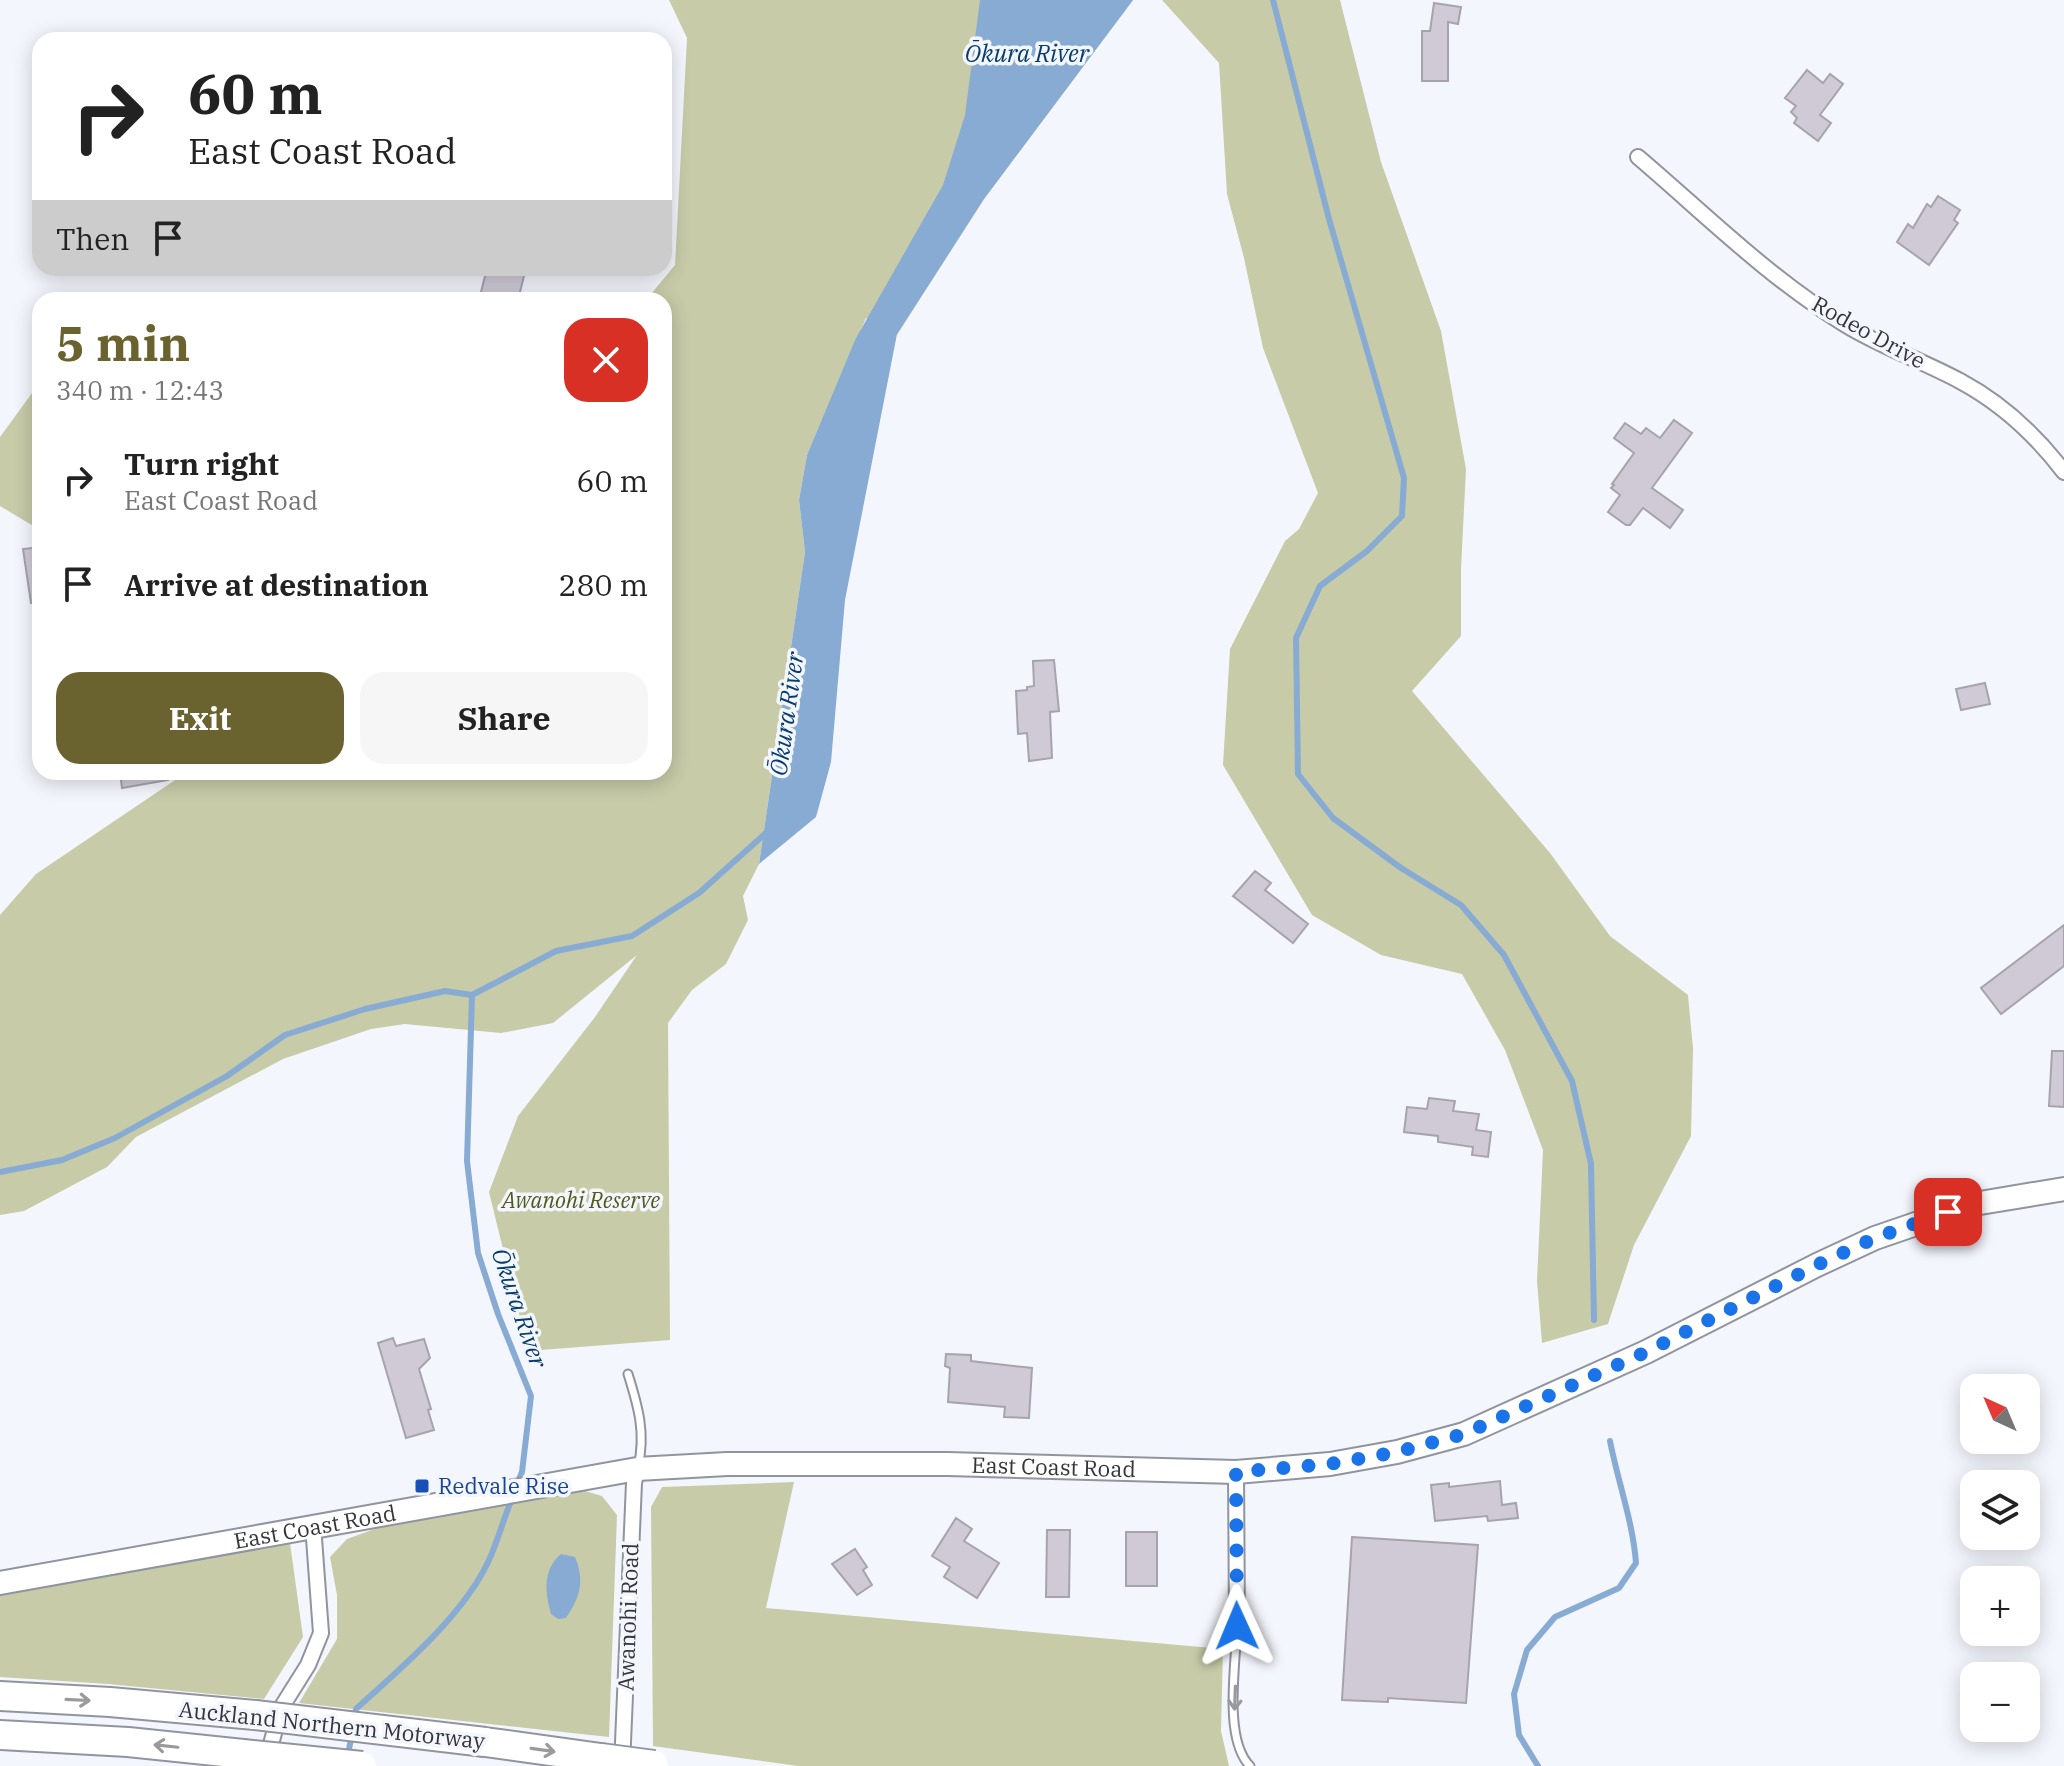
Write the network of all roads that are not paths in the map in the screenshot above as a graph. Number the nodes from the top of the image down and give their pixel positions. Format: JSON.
{"nodes":[{"id":1,"x":1638,"y":157,"type":"dead end"},
{"id":2,"x":2064,"y":472,"type":"edge"},
{"id":3,"x":2064,"y":1189,"type":"edge"},
{"id":4,"x":628,"y":1374,"type":"dead end"},
{"id":5,"x":637,"y":1469,"type":"junction"},
{"id":6,"x":1236,"y":1472,"type":"junction"},
{"id":7,"x":313,"y":1525,"type":"junction"},
{"id":8,"x":0,"y":1583,"type":"edge"},
{"id":9,"x":1237,"y":1626,"type":"joint"},
{"id":10,"x":0,"y":1696,"type":"edge"},
{"id":11,"x":0,"y":1735,"type":"edge"},
{"id":12,"x":254,"y":1760,"type":"edge"},
{"id":13,"x":611,"y":1762,"type":"edge"},
{"id":14,"x":654,"y":1765,"type":"edge"},
{"id":15,"x":362,"y":1766,"type":"edge"},
{"id":16,"x":662,"y":1766,"type":"edge"},
{"id":17,"x":1250,"y":1766,"type":"edge"}],
"edges":[{"from":1,"to":2,"type":"street","name":"Rodeo Drive"},
{"from":3,"to":6,"type":"main road","name":"East Coast Road"},
{"from":4,"to":5,"type":"lane"},
{"from":5,"to":6,"type":"main road","name":"East Coast Road"},
{"from":5,"to":7,"type":"main road","name":"East Coast Road"},
{"from":5,"to":13,"type":"street","name":"Awanohi Road"},
{"from":6,"to":9,"type":"street"},
{"from":7,"to":8,"type":"main road","name":"East Coast Road"},
{"from":7,"to":12,"type":"street"},
{"from":9,"to":17,"type":"lane","one_way":true},
{"from":10,"to":13,"type":"highway","name":"Auckland Northern Motorway","one_way":true,"bridge":true},
{"from":12,"to":11,"type":"highway","name":"Auckland Northern Motorway","one_way":true},
{"from":12,"to":15,"type":"highway","name":"Auckland Northern Motorway","bridge":true},
{"from":13,"to":14,"type":"highway","name":"Auckland Northern Motorway","bridge":true},
{"from":14,"to":16,"type":"highway","name":"Auckland Northern Motorway"}]}
